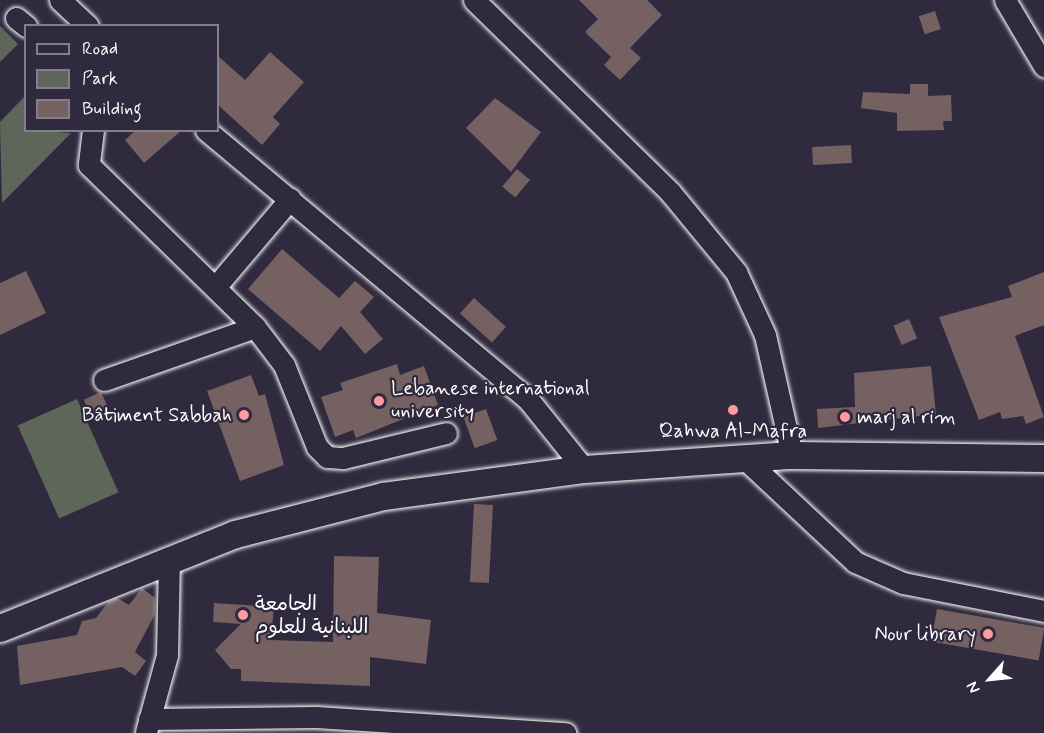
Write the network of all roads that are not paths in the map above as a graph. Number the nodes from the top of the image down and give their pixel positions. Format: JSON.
{"nodes":[{"id":1,"x":60,"y":0,"type":"edge"},
{"id":2,"x":474,"y":0,"type":"edge"},
{"id":3,"x":1005,"y":0,"type":"edge"},
{"id":4,"x":86,"y":24,"type":"edge"},
{"id":5,"x":1044,"y":66,"type":"edge"},
{"id":6,"x":93,"y":132,"type":"edge"},
{"id":7,"x":208,"y":132,"type":"edge"},
{"id":8,"x":290,"y":199,"type":"junction"},
{"id":9,"x":217,"y":285,"type":"junction"},
{"id":10,"x":255,"y":327,"type":"junction"},
{"id":11,"x":104,"y":380,"type":"dead end"},
{"id":12,"x":446,"y":433,"type":"dead end"},
{"id":13,"x":792,"y":455,"type":"junction"},
{"id":14,"x":744,"y":458,"type":"junction"},
{"id":15,"x":1044,"y":458,"type":"edge"},
{"id":16,"x":584,"y":469,"type":"junction"},
{"id":17,"x":169,"y":558,"type":"junction"},
{"id":18,"x":1044,"y":611,"type":"edge"},
{"id":19,"x":0,"y":628,"type":"edge"},
{"id":20,"x":147,"y":726,"type":"edge"},
{"id":21,"x":565,"y":733,"type":"edge"}],
"edges":[{"from":1,"to":4,"type":"street"},
{"from":2,"to":13,"type":"street"},
{"from":3,"to":5,"type":"street"},
{"from":6,"to":9,"type":"street"},
{"from":7,"to":8,"type":"street"},
{"from":8,"to":9,"type":"street"},
{"from":8,"to":16,"type":"street"},
{"from":9,"to":10,"type":"street"},
{"from":10,"to":11,"type":"street"},
{"from":10,"to":12,"type":"street"},
{"from":13,"to":14,"type":"street"},
{"from":13,"to":15,"type":"street"},
{"from":14,"to":16,"type":"street"},
{"from":14,"to":18,"type":"street"},
{"from":16,"to":17,"type":"street"},
{"from":17,"to":19,"type":"street"},
{"from":17,"to":20,"type":"street"},
{"from":20,"to":21,"type":"street"}]}
